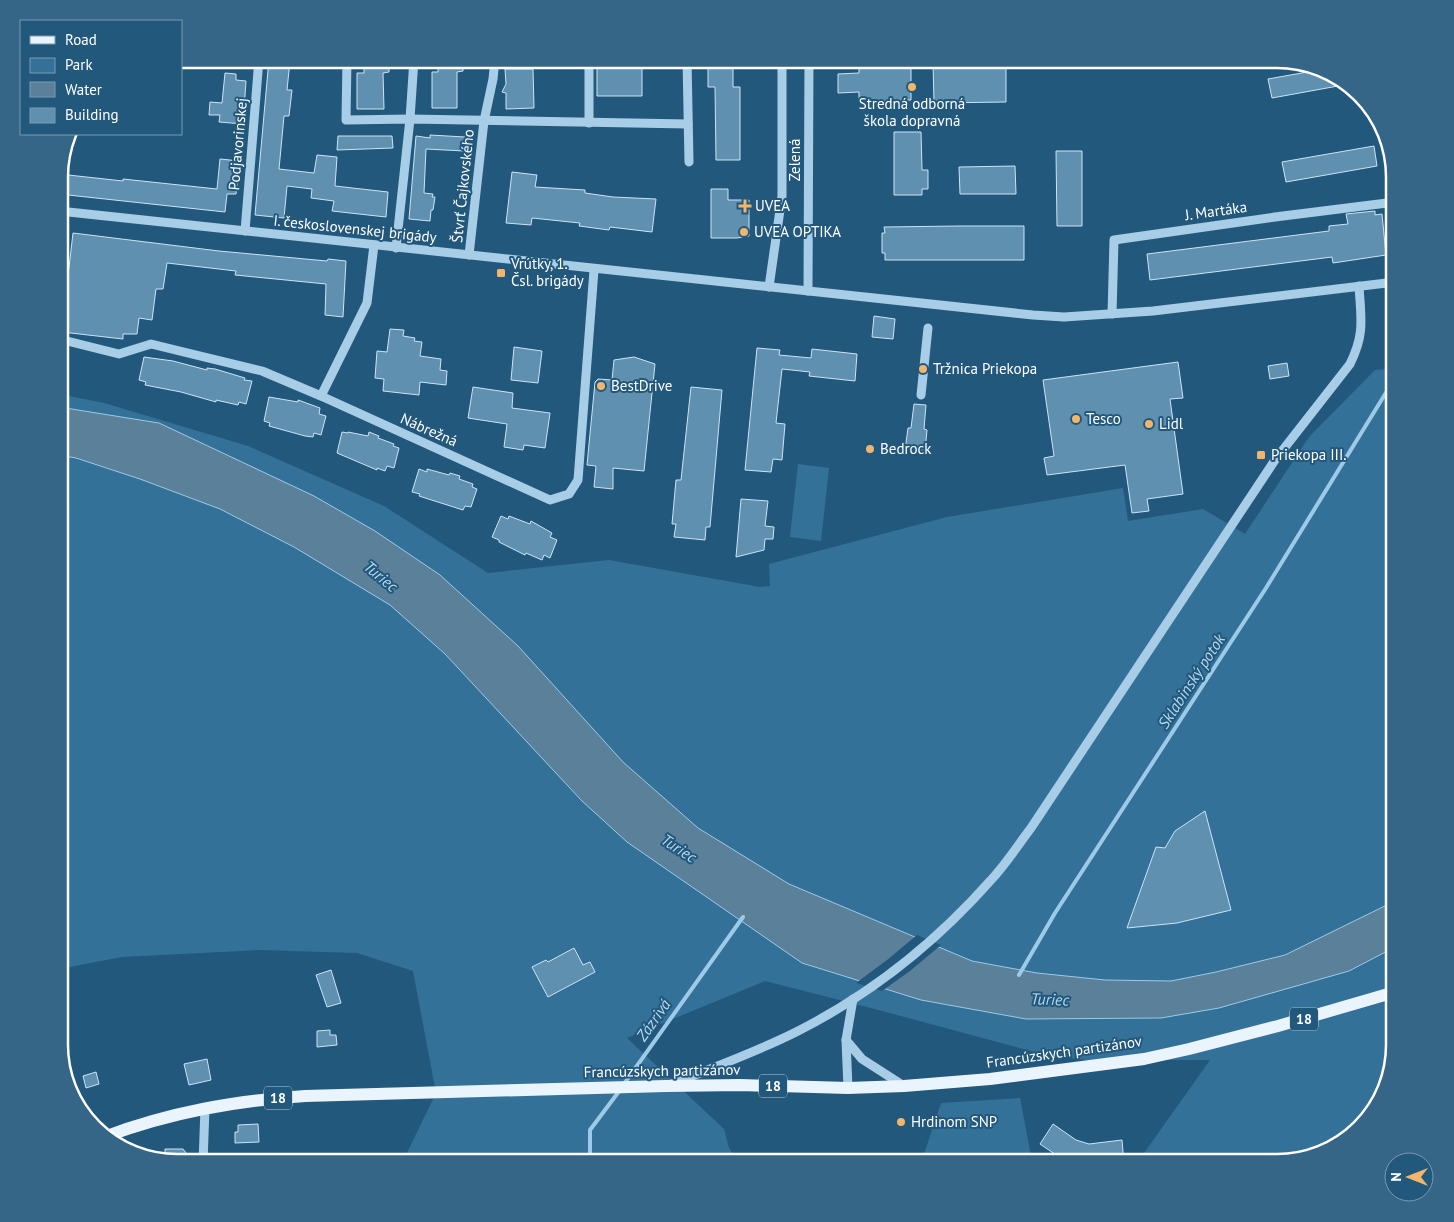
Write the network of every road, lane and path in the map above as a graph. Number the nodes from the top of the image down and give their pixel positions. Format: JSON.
{"nodes":[{"id":1,"x":258,"y":68,"type":"edge"},
{"id":2,"x":347,"y":68,"type":"edge"},
{"id":3,"x":413,"y":68,"type":"edge"},
{"id":4,"x":494,"y":68,"type":"edge"},
{"id":5,"x":589,"y":68,"type":"edge"},
{"id":6,"x":687,"y":68,"type":"edge"},
{"id":7,"x":782,"y":68,"type":"edge"},
{"id":8,"x":809,"y":68,"type":"edge"},
{"id":9,"x":410,"y":120,"type":"junction"},
{"id":10,"x":484,"y":121,"type":"junction"},
{"id":11,"x":589,"y":123,"type":"junction"},
{"id":12,"x":688,"y":124,"type":"junction"},
{"id":13,"x":689,"y":162,"type":"dead end"},
{"id":14,"x":1386,"y":203,"type":"edge"},
{"id":15,"x":68,"y":212,"type":"edge"},
{"id":16,"x":245,"y":232,"type":"junction"},
{"id":17,"x":374,"y":245,"type":"junction"},
{"id":18,"x":396,"y":248,"type":"junction"},
{"id":19,"x":469,"y":255,"type":"junction"},
{"id":20,"x":594,"y":270,"type":"junction"},
{"id":21,"x":1386,"y":283,"type":"edge"},
{"id":22,"x":1359,"y":286,"type":"junction"},
{"id":23,"x":769,"y":287,"type":"junction"},
{"id":24,"x":808,"y":291,"type":"junction"},
{"id":25,"x":1112,"y":314,"type":"junction"},
{"id":26,"x":928,"y":328,"type":"dead end"},
{"id":27,"x":68,"y":342,"type":"edge"},
{"id":28,"x":921,"y":394,"type":"dead end"},
{"id":29,"x":321,"y":396,"type":"junction"},
{"id":30,"x":1386,"y":995,"type":"edge"},
{"id":31,"x":853,"y":1000,"type":"junction"},
{"id":32,"x":846,"y":1040,"type":"junction"},
{"id":33,"x":666,"y":1086,"type":"junction"},
{"id":34,"x":904,"y":1086,"type":"junction"},
{"id":35,"x":848,"y":1088,"type":"junction"},
{"id":36,"x":205,"y":1108,"type":"junction"},
{"id":37,"x":113,"y":1134,"type":"edge"},
{"id":38,"x":203,"y":1154,"type":"edge"}],
"edges":[{"from":1,"to":16,"type":"street","name":"Podjavorinskej"},
{"from":2,"to":9,"type":"street","name":"Štvrť Čajkovského"},
{"from":3,"to":9,"type":"street"},
{"from":4,"to":10,"type":"street","name":"Štvrť Čajkovského"},
{"from":5,"to":11,"type":"street"},
{"from":6,"to":12,"type":"street"},
{"from":7,"to":23,"type":"street","name":"Zelená"},
{"from":8,"to":24,"type":"street","name":"Zelená"},
{"from":9,"to":10,"type":"street","name":"Štvrť Čajkovského"},
{"from":9,"to":18,"type":"street"},
{"from":10,"to":11,"type":"street","name":"Štvrť Čajkovského"},
{"from":10,"to":19,"type":"street","name":"Štvrť Čajkovského"},
{"from":11,"to":12,"type":"street","name":"Štvrť Čajkovského"},
{"from":12,"to":13,"type":"street"},
{"from":14,"to":25,"type":"street","name":"J. Martáka"},
{"from":15,"to":16,"type":"street","name":"I. československej brigády"},
{"from":16,"to":17,"type":"street","name":"I. československej brigády"},
{"from":17,"to":18,"type":"street","name":"I. československej brigády"},
{"from":17,"to":29,"type":"street"},
{"from":18,"to":19,"type":"street","name":"I. československej brigády"},
{"from":19,"to":20,"type":"street","name":"I. československej brigády"},
{"from":20,"to":23,"type":"street","name":"I. československej brigády"},
{"from":20,"to":29,"type":"street","name":"Nábrežná"},
{"from":21,"to":22,"type":"street","name":"I. československej brigády"},
{"from":22,"to":25,"type":"street","name":"I. československej brigády"},
{"from":22,"to":31,"type":"street"},
{"from":23,"to":24,"type":"street","name":"I. československej brigády"},
{"from":24,"to":25,"type":"street","name":"I. československej brigády"},
{"from":26,"to":28,"type":"street"},
{"from":27,"to":29,"type":"street","name":"Nábrežná"},
{"from":30,"to":34,"type":"main road","name":"Francúzskych partizánov","number":"18"},
{"from":31,"to":32,"type":"street"},
{"from":31,"to":33,"type":"street"},
{"from":32,"to":34,"type":"street"},
{"from":32,"to":35,"type":"street"},
{"from":33,"to":35,"type":"main road","name":"Francúzskych partizánov","number":"18"},
{"from":33,"to":36,"type":"main road","name":"Francúzskych partizánov","number":"18"},
{"from":34,"to":35,"type":"main road","name":"Francúzskych partizánov","number":"18"},
{"from":36,"to":37,"type":"main road","name":"Francúzskych partizánov","number":"18"},
{"from":36,"to":38,"type":"street"}]}
